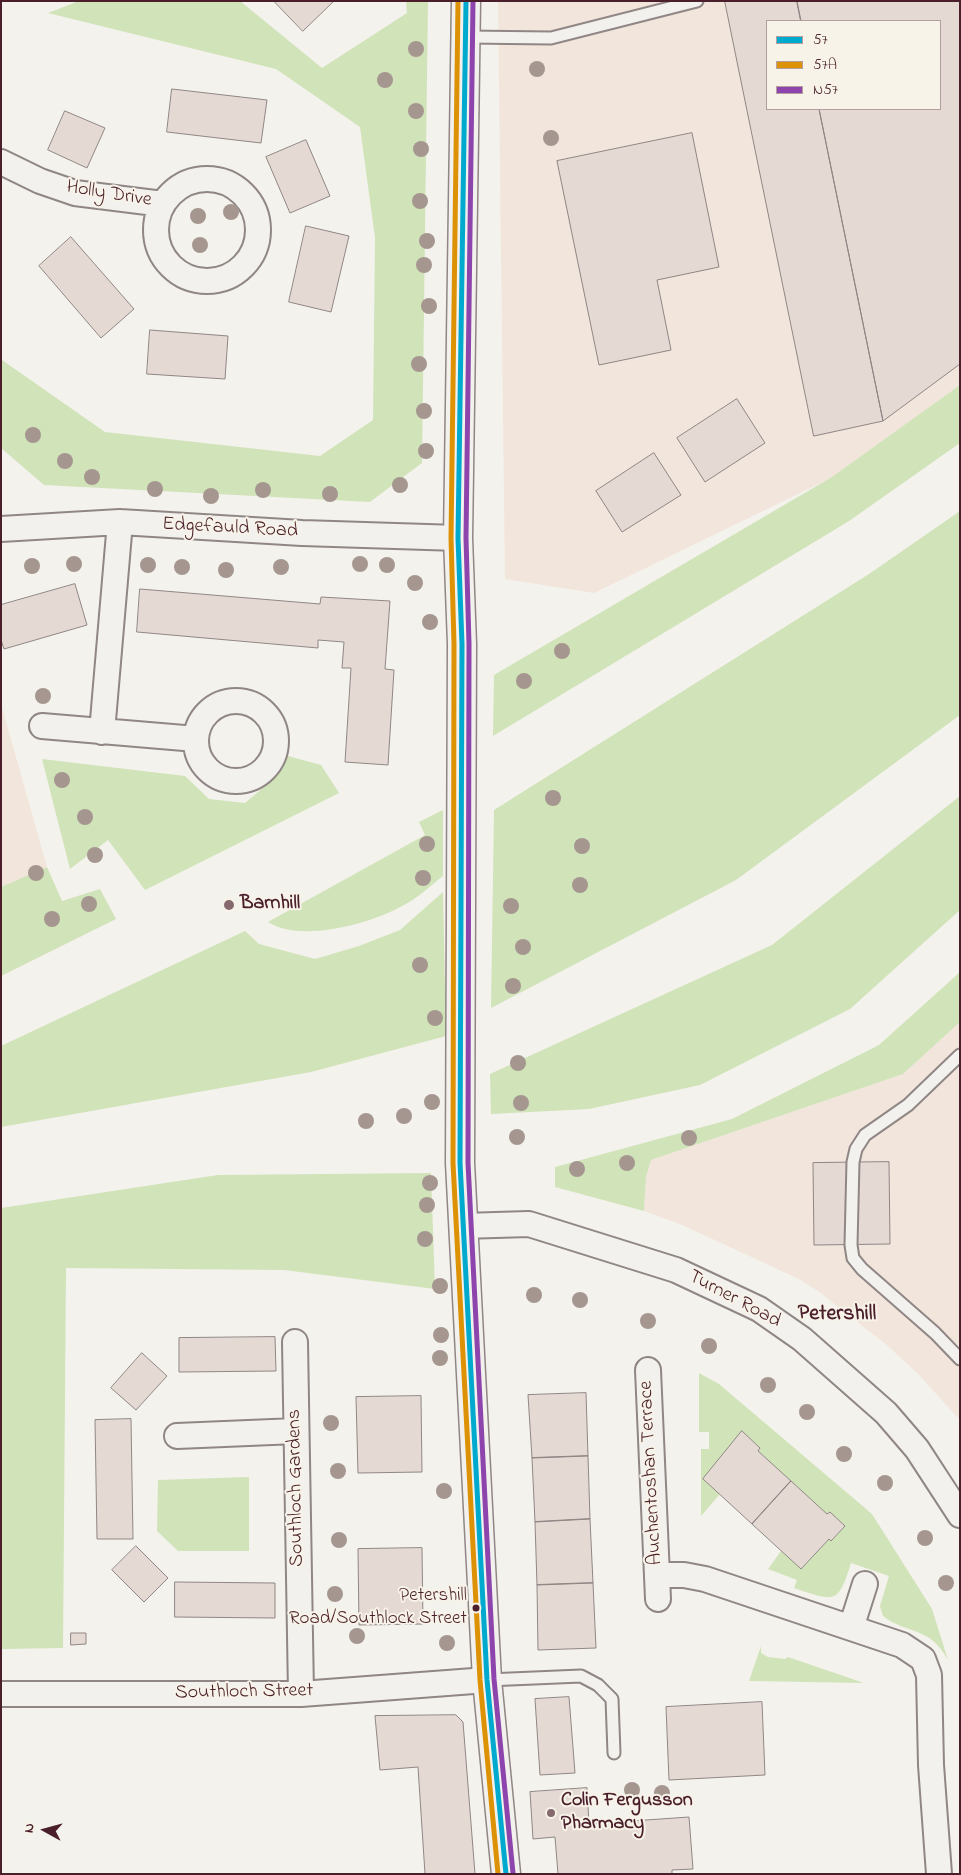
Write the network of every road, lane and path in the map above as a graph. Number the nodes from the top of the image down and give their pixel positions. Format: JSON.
{"nodes":[{"id":1,"x":466,"y":1,"type":"edge"},
{"id":2,"x":697,"y":1,"type":"edge"},
{"id":3,"x":467,"y":37,"type":"junction"},
{"id":4,"x":1,"y":162,"type":"edge"},
{"id":5,"x":163,"y":204,"type":"junction"},
{"id":6,"x":120,"y":522,"type":"junction"},
{"id":7,"x":1,"y":529,"type":"edge"},
{"id":8,"x":458,"y":538,"type":"junction"},
{"id":9,"x":42,"y":726,"type":"dead end"},
{"id":10,"x":102,"y":732,"type":"junction"},
{"id":11,"x":196,"y":739,"type":"dead end"},
{"id":12,"x":960,"y":1055,"type":"edge"},
{"id":13,"x":462,"y":1226,"type":"junction"},
{"id":14,"x":295,"y":1342,"type":"dead end"},
{"id":15,"x":960,"y":1359,"type":"edge"},
{"id":16,"x":648,"y":1370,"type":"dead end"},
{"id":17,"x":296,"y":1432,"type":"junction"},
{"id":18,"x":177,"y":1436,"type":"dead end"},
{"id":19,"x":960,"y":1515,"type":"edge"},
{"id":20,"x":657,"y":1575,"type":"junction"},
{"id":21,"x":865,"y":1584,"type":"dead end"},
{"id":22,"x":658,"y":1599,"type":"dead end"},
{"id":23,"x":851,"y":1628,"type":"junction"},
{"id":24,"x":487,"y":1680,"type":"junction"},
{"id":25,"x":1,"y":1694,"type":"edge"},
{"id":26,"x":300,"y":1694,"type":"junction"},
{"id":27,"x":614,"y":1754,"type":"dead end"},
{"id":28,"x":506,"y":1874,"type":"edge"},
{"id":29,"x":939,"y":1874,"type":"edge"}],
"edges":[{"from":1,"to":3,"type":"street"},
{"from":2,"to":3,"type":"lane"},
{"from":3,"to":8,"type":"street"},
{"from":4,"to":5,"type":"street","name":"Holly Drive"},
{"from":5,"to":5,"type":"street","name":"Holly Drive"},
{"from":6,"to":7,"type":"street","name":"Edgefauld Road"},
{"from":6,"to":8,"type":"street","name":"Edgefauld Road"},
{"from":6,"to":10,"type":"street"},
{"from":8,"to":13,"type":"street"},
{"from":9,"to":10,"type":"street"},
{"from":10,"to":11,"type":"street"},
{"from":12,"to":15,"type":"lane"},
{"from":13,"to":19,"type":"street","name":"Turner Road"},
{"from":13,"to":24,"type":"street"},
{"from":14,"to":17,"type":"street","name":"Southloch Gardens"},
{"from":16,"to":20,"type":"street","name":"Auchentoshan Terrace"},
{"from":17,"to":18,"type":"street"},
{"from":17,"to":26,"type":"street","name":"Southloch Gardens"},
{"from":20,"to":22,"type":"street","name":"Auchentoshan Terrace"},
{"from":20,"to":23,"type":"street","name":"Auchentoshan Terrace"},
{"from":21,"to":23,"type":"street"},
{"from":23,"to":29,"type":"street","name":"Auchentoshan Terrace"},
{"from":24,"to":26,"type":"street","name":"Southloch Street"},
{"from":24,"to":27,"type":"lane"},
{"from":24,"to":28,"type":"street"},
{"from":25,"to":26,"type":"street","name":"Southloch Street"}]}
